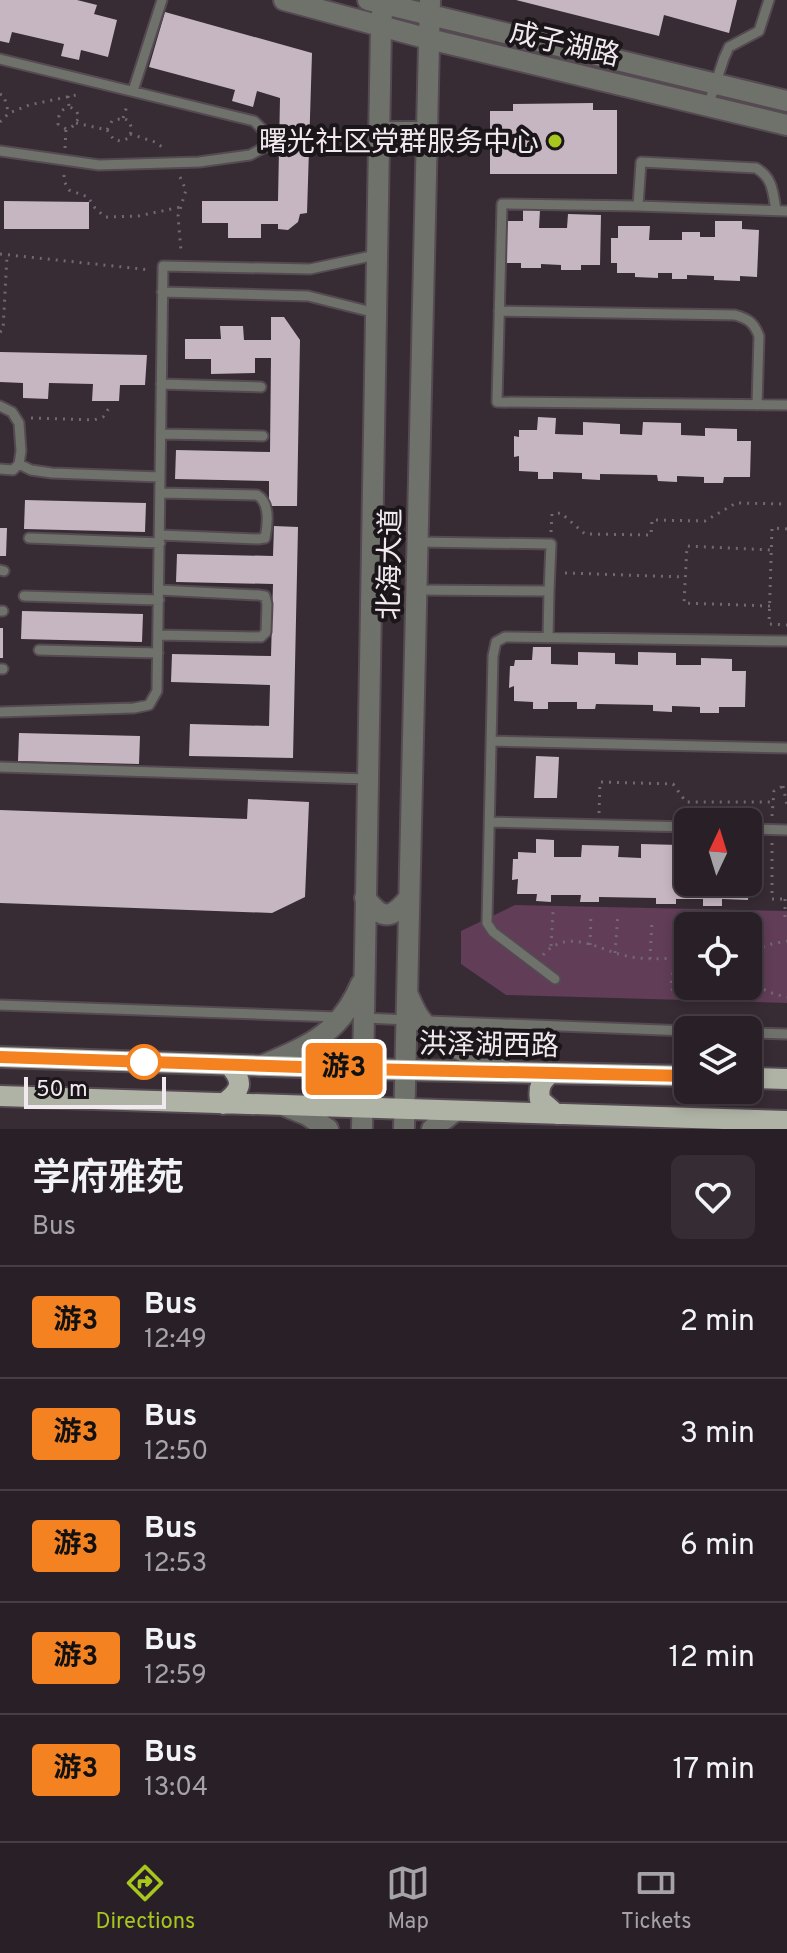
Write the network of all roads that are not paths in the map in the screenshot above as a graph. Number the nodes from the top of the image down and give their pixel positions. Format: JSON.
{"nodes":[{"id":1,"x":162,"y":0,"type":"edge"},
{"id":2,"x":284,"y":0,"type":"edge"},
{"id":3,"x":769,"y":0,"type":"edge"},
{"id":4,"x":378,"y":1,"type":"edge"},
{"id":5,"x":430,"y":8,"type":"edge"},
{"id":6,"x":381,"y":27,"type":"junction"},
{"id":7,"x":429,"y":39,"type":"junction"},
{"id":8,"x":0,"y":59,"type":"edge"},
{"id":9,"x":715,"y":84,"type":"junction"},
{"id":10,"x":133,"y":91,"type":"junction"},
{"id":11,"x":787,"y":101,"type":"edge"},
{"id":12,"x":708,"y":106,"type":"junction"},
{"id":13,"x":787,"y":125,"type":"edge"},
{"id":14,"x":380,"y":132,"type":"junction"},
{"id":15,"x":426,"y":132,"type":"junction"},
{"id":16,"x":0,"y":151,"type":"edge"},
{"id":17,"x":638,"y":206,"type":"junction"},
{"id":18,"x":782,"y":211,"type":"edge"},
{"id":19,"x":378,"y":255,"type":"junction"},
{"id":20,"x":162,"y":292,"type":"junction"},
{"id":21,"x":499,"y":311,"type":"junction"},
{"id":22,"x":376,"y":313,"type":"junction"},
{"id":23,"x":161,"y":384,"type":"junction"},
{"id":24,"x":261,"y":387,"type":"dead end"},
{"id":25,"x":757,"y":405,"type":"junction"},
{"id":26,"x":787,"y":405,"type":"edge"},
{"id":27,"x":0,"y":406,"type":"edge"},
{"id":28,"x":161,"y":434,"type":"junction"},
{"id":29,"x":263,"y":436,"type":"dead end"},
{"id":30,"x":19,"y":464,"type":"junction"},
{"id":31,"x":0,"y":469,"type":"edge"},
{"id":32,"x":160,"y":477,"type":"junction"},
{"id":33,"x":160,"y":493,"type":"junction"},
{"id":34,"x":29,"y":538,"type":"dead end"},
{"id":35,"x":160,"y":539,"type":"junction"},
{"id":36,"x":417,"y":542,"type":"junction"},
{"id":37,"x":416,"y":590,"type":"junction"},
{"id":38,"x":549,"y":591,"type":"junction"},
{"id":39,"x":159,"y":595,"type":"junction"},
{"id":40,"x":24,"y":596,"type":"dead end"},
{"id":41,"x":158,"y":635,"type":"junction"},
{"id":42,"x":548,"y":638,"type":"junction"},
{"id":43,"x":787,"y":641,"type":"edge"},
{"id":44,"x":39,"y":650,"type":"dead end"},
{"id":45,"x":158,"y":653,"type":"junction"},
{"id":46,"x":0,"y":712,"type":"edge"},
{"id":47,"x":491,"y":741,"type":"junction"},
{"id":48,"x":787,"y":748,"type":"edge"},
{"id":49,"x":0,"y":767,"type":"edge"},
{"id":50,"x":367,"y":779,"type":"junction"},
{"id":51,"x":490,"y":822,"type":"junction"},
{"id":52,"x":674,"y":827,"type":"edge"},
{"id":53,"x":762,"y":829,"type":"edge"},
{"id":54,"x":787,"y":830,"type":"edge"},
{"id":55,"x":365,"y":898,"type":"junction"},
{"id":56,"x":409,"y":898,"type":"junction"},
{"id":57,"x":555,"y":979,"type":"dead end"},
{"id":58,"x":0,"y":1005,"type":"edge"},
{"id":59,"x":354,"y":1018,"type":"junction"},
{"id":60,"x":414,"y":1020,"type":"junction"},
{"id":61,"x":674,"y":1030,"type":"edge"},
{"id":62,"x":762,"y":1033,"type":"edge"},
{"id":63,"x":787,"y":1034,"type":"edge"},
{"id":64,"x":0,"y":1057,"type":"edge"},
{"id":65,"x":229,"y":1065,"type":"junction"},
{"id":66,"x":261,"y":1066,"type":"junction"},
{"id":67,"x":363,"y":1069,"type":"junction"},
{"id":68,"x":405,"y":1070,"type":"junction"},
{"id":69,"x":509,"y":1072,"type":"junction"},
{"id":70,"x":551,"y":1073,"type":"junction"},
{"id":71,"x":674,"y":1076,"type":"edge"},
{"id":72,"x":762,"y":1078,"type":"edge"},
{"id":73,"x":787,"y":1079,"type":"edge"},
{"id":74,"x":0,"y":1096,"type":"edge"},
{"id":75,"x":223,"y":1104,"type":"junction"},
{"id":76,"x":285,"y":1106,"type":"junction"},
{"id":77,"x":455,"y":1111,"type":"junction"},
{"id":78,"x":556,"y":1114,"type":"junction"},
{"id":79,"x":362,"y":1119,"type":"edge"},
{"id":80,"x":404,"y":1120,"type":"edge"},
{"id":81,"x":787,"y":1121,"type":"edge"},
{"id":82,"x":328,"y":1129,"type":"edge"},
{"id":83,"x":432,"y":1129,"type":"edge"}],
"edges":[{"from":1,"to":10,"type":"lane"},
{"from":2,"to":6,"type":"street","name":"成子湖路"},
{"from":3,"to":9,"type":"lane"},
{"from":4,"to":5,"type":"street","name":"成子湖路"},
{"from":4,"to":6,"type":"street","name":"北海大道"},
{"from":5,"to":7,"type":"street","name":"北海大道"},
{"from":5,"to":9,"type":"street","name":"成子湖路"},
{"from":6,"to":7,"type":"street","name":"成子湖路"},
{"from":6,"to":14,"type":"street","name":"北海大道"},
{"from":7,"to":12,"type":"street","name":"成子湖路"},
{"from":7,"to":15,"type":"street","name":"北海大道"},
{"from":8,"to":10,"type":"lane"},
{"from":9,"to":11,"type":"street","name":"成子湖路"},
{"from":9,"to":12,"type":"lane"},
{"from":10,"to":16,"type":"lane"},
{"from":12,"to":13,"type":"street","name":"成子湖路"},
{"from":14,"to":15,"type":"street"},
{"from":14,"to":19,"type":"street","name":"北海大道"},
{"from":15,"to":36,"type":"street","name":"北海大道"},
{"from":17,"to":18,"type":"lane"},
{"from":17,"to":18,"type":"lane"},
{"from":17,"to":21,"type":"lane"},
{"from":19,"to":20,"type":"lane"},
{"from":19,"to":22,"type":"street","name":"北海大道"},
{"from":20,"to":22,"type":"lane"},
{"from":20,"to":23,"type":"lane"},
{"from":21,"to":25,"type":"lane"},
{"from":21,"to":25,"type":"lane"},
{"from":22,"to":50,"type":"street","name":"北海大道"},
{"from":23,"to":24,"type":"lane"},
{"from":23,"to":28,"type":"lane"},
{"from":25,"to":26,"type":"lane"},
{"from":27,"to":30,"type":"lane"},
{"from":28,"to":29,"type":"lane"},
{"from":28,"to":32,"type":"lane"},
{"from":30,"to":31,"type":"lane"},
{"from":30,"to":32,"type":"lane"},
{"from":32,"to":33,"type":"lane"},
{"from":33,"to":35,"type":"lane"},
{"from":33,"to":35,"type":"lane"},
{"from":34,"to":35,"type":"lane"},
{"from":35,"to":39,"type":"lane"},
{"from":36,"to":37,"type":"street","name":"北海大道"},
{"from":36,"to":38,"type":"lane"},
{"from":37,"to":38,"type":"lane"},
{"from":37,"to":56,"type":"street","name":"北海大道"},
{"from":38,"to":42,"type":"lane"},
{"from":39,"to":40,"type":"lane"},
{"from":39,"to":41,"type":"lane"},
{"from":39,"to":41,"type":"lane"},
{"from":41,"to":45,"type":"lane"},
{"from":42,"to":43,"type":"lane"},
{"from":42,"to":47,"type":"lane"},
{"from":44,"to":45,"type":"lane"},
{"from":45,"to":46,"type":"lane"},
{"from":47,"to":48,"type":"lane"},
{"from":47,"to":51,"type":"lane"},
{"from":49,"to":50,"type":"lane"},
{"from":50,"to":55,"type":"street","name":"北海大道"},
{"from":51,"to":52,"type":"lane"},
{"from":51,"to":57,"type":"lane"},
{"from":53,"to":54,"type":"lane"},
{"from":55,"to":56,"type":"street"},
{"from":55,"to":59,"type":"street","name":"北海大道"},
{"from":56,"to":60,"type":"street","name":"北海大道"},
{"from":58,"to":59,"type":"lane"},
{"from":59,"to":60,"type":"lane"},
{"from":59,"to":66,"type":"street"},
{"from":59,"to":67,"type":"street","name":"北海大道"},
{"from":60,"to":61,"type":"lane"},
{"from":60,"to":68,"type":"street","name":"北海大道"},
{"from":60,"to":69,"type":"street"},
{"from":62,"to":63,"type":"lane"},
{"from":64,"to":65,"type":"main road","name":"洪泽湖西路"},
{"from":65,"to":66,"type":"main road","name":"洪泽湖西路"},
{"from":65,"to":75,"type":"main road"},
{"from":66,"to":67,"type":"main road","name":"洪泽湖西路"},
{"from":67,"to":68,"type":"main road","name":"洪泽湖西路"},
{"from":67,"to":79,"type":"street","name":"北海大道"},
{"from":68,"to":69,"type":"main road","name":"洪泽湖西路"},
{"from":68,"to":80,"type":"street","name":"北海大道"},
{"from":69,"to":70,"type":"main road","name":"洪泽湖西路"},
{"from":70,"to":71,"type":"main road","name":"洪泽湖西路"},
{"from":70,"to":78,"type":"main road"},
{"from":72,"to":73,"type":"main road"},
{"from":74,"to":75,"type":"main road"},
{"from":75,"to":76,"type":"main road"},
{"from":76,"to":79,"type":"main road"},
{"from":76,"to":82,"type":"street"},
{"from":77,"to":78,"type":"main road"},
{"from":77,"to":80,"type":"main road"},
{"from":77,"to":83,"type":"street"},
{"from":78,"to":81,"type":"main road"},
{"from":79,"to":80,"type":"main road"}]}
